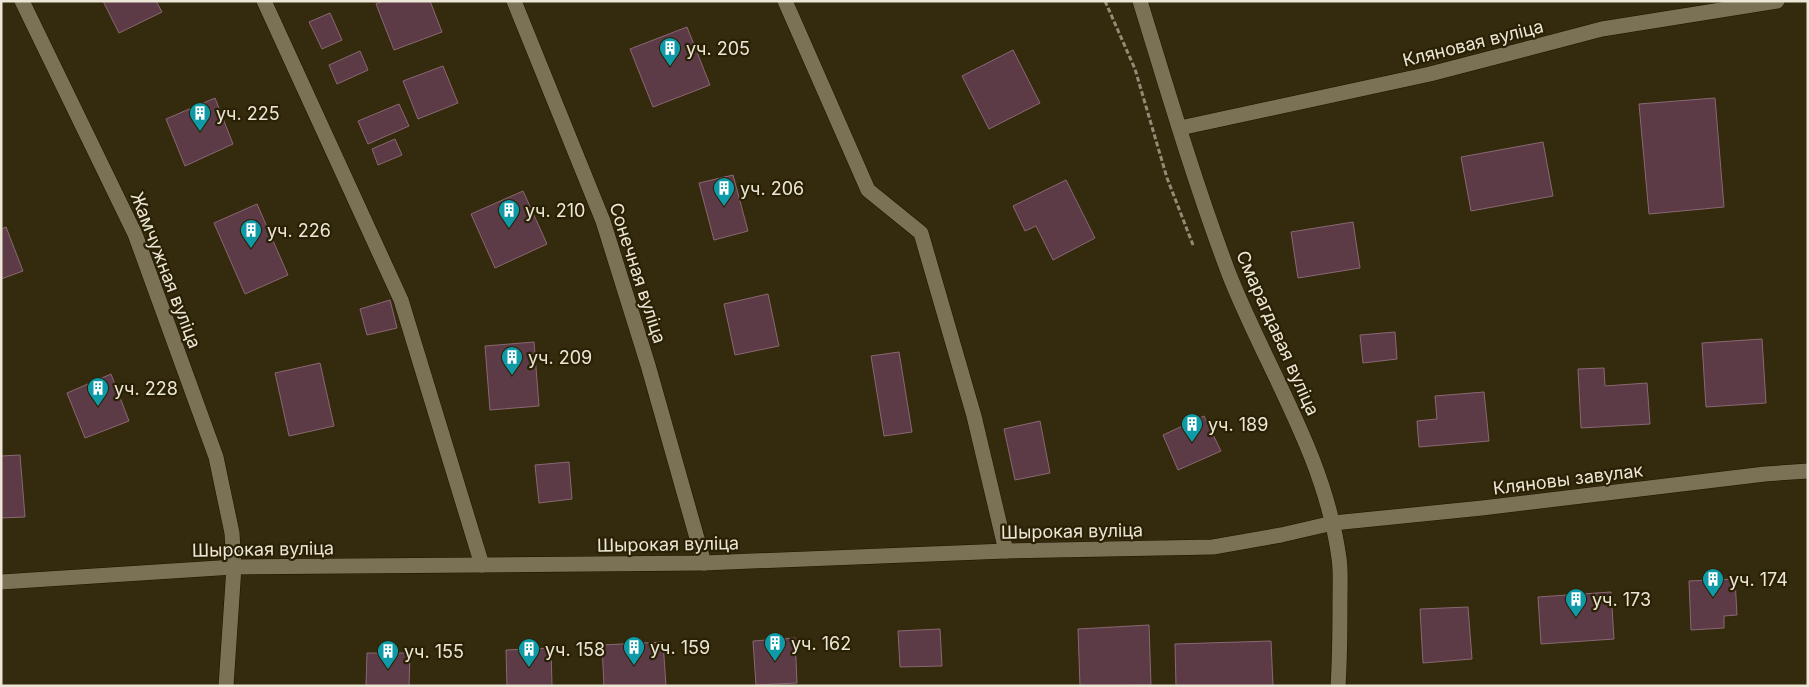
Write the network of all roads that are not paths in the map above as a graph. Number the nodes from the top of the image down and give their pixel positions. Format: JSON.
{"nodes":[{"id":1,"x":22,"y":1,"type":"edge"},
{"id":2,"x":264,"y":1,"type":"edge"},
{"id":3,"x":514,"y":1,"type":"edge"},
{"id":4,"x":785,"y":1,"type":"edge"},
{"id":5,"x":1140,"y":1,"type":"edge"},
{"id":6,"x":1777,"y":1,"type":"edge"},
{"id":7,"x":1180,"y":128,"type":"junction"},
{"id":8,"x":1808,"y":471,"type":"edge"},
{"id":9,"x":1333,"y":523,"type":"junction"},
{"id":10,"x":1006,"y":551,"type":"junction"},
{"id":11,"x":704,"y":563,"type":"junction"},
{"id":12,"x":482,"y":566,"type":"junction"},
{"id":13,"x":234,"y":567,"type":"junction"},
{"id":14,"x":1,"y":582,"type":"edge"},
{"id":15,"x":226,"y":686,"type":"edge"},
{"id":16,"x":1338,"y":686,"type":"edge"}],
"edges":[{"from":1,"to":13,"type":"street","name":"Жамчужная вуліца"},
{"from":2,"to":12,"type":"street"},
{"from":3,"to":11,"type":"street","name":"Сонечная вуліца"},
{"from":4,"to":10,"type":"street"},
{"from":5,"to":7,"type":"street","name":"Смарагдавая вуліца"},
{"from":6,"to":7,"type":"street","name":"Кляновая вуліца"},
{"from":7,"to":9,"type":"street","name":"Смарагдавая вуліца"},
{"from":8,"to":9,"type":"street","name":"Кляновы завулак"},
{"from":9,"to":10,"type":"street","name":"Шырокая вуліца"},
{"from":9,"to":16,"type":"street","name":"Смарагдавая вуліца"},
{"from":10,"to":11,"type":"street","name":"Шырокая вуліца"},
{"from":11,"to":12,"type":"street","name":"Шырокая вуліца"},
{"from":12,"to":13,"type":"street","name":"Шырокая вуліца"},
{"from":13,"to":14,"type":"street","name":"Шырокая вуліца"},
{"from":13,"to":15,"type":"street","name":"Жамчужная вуліца"}]}
